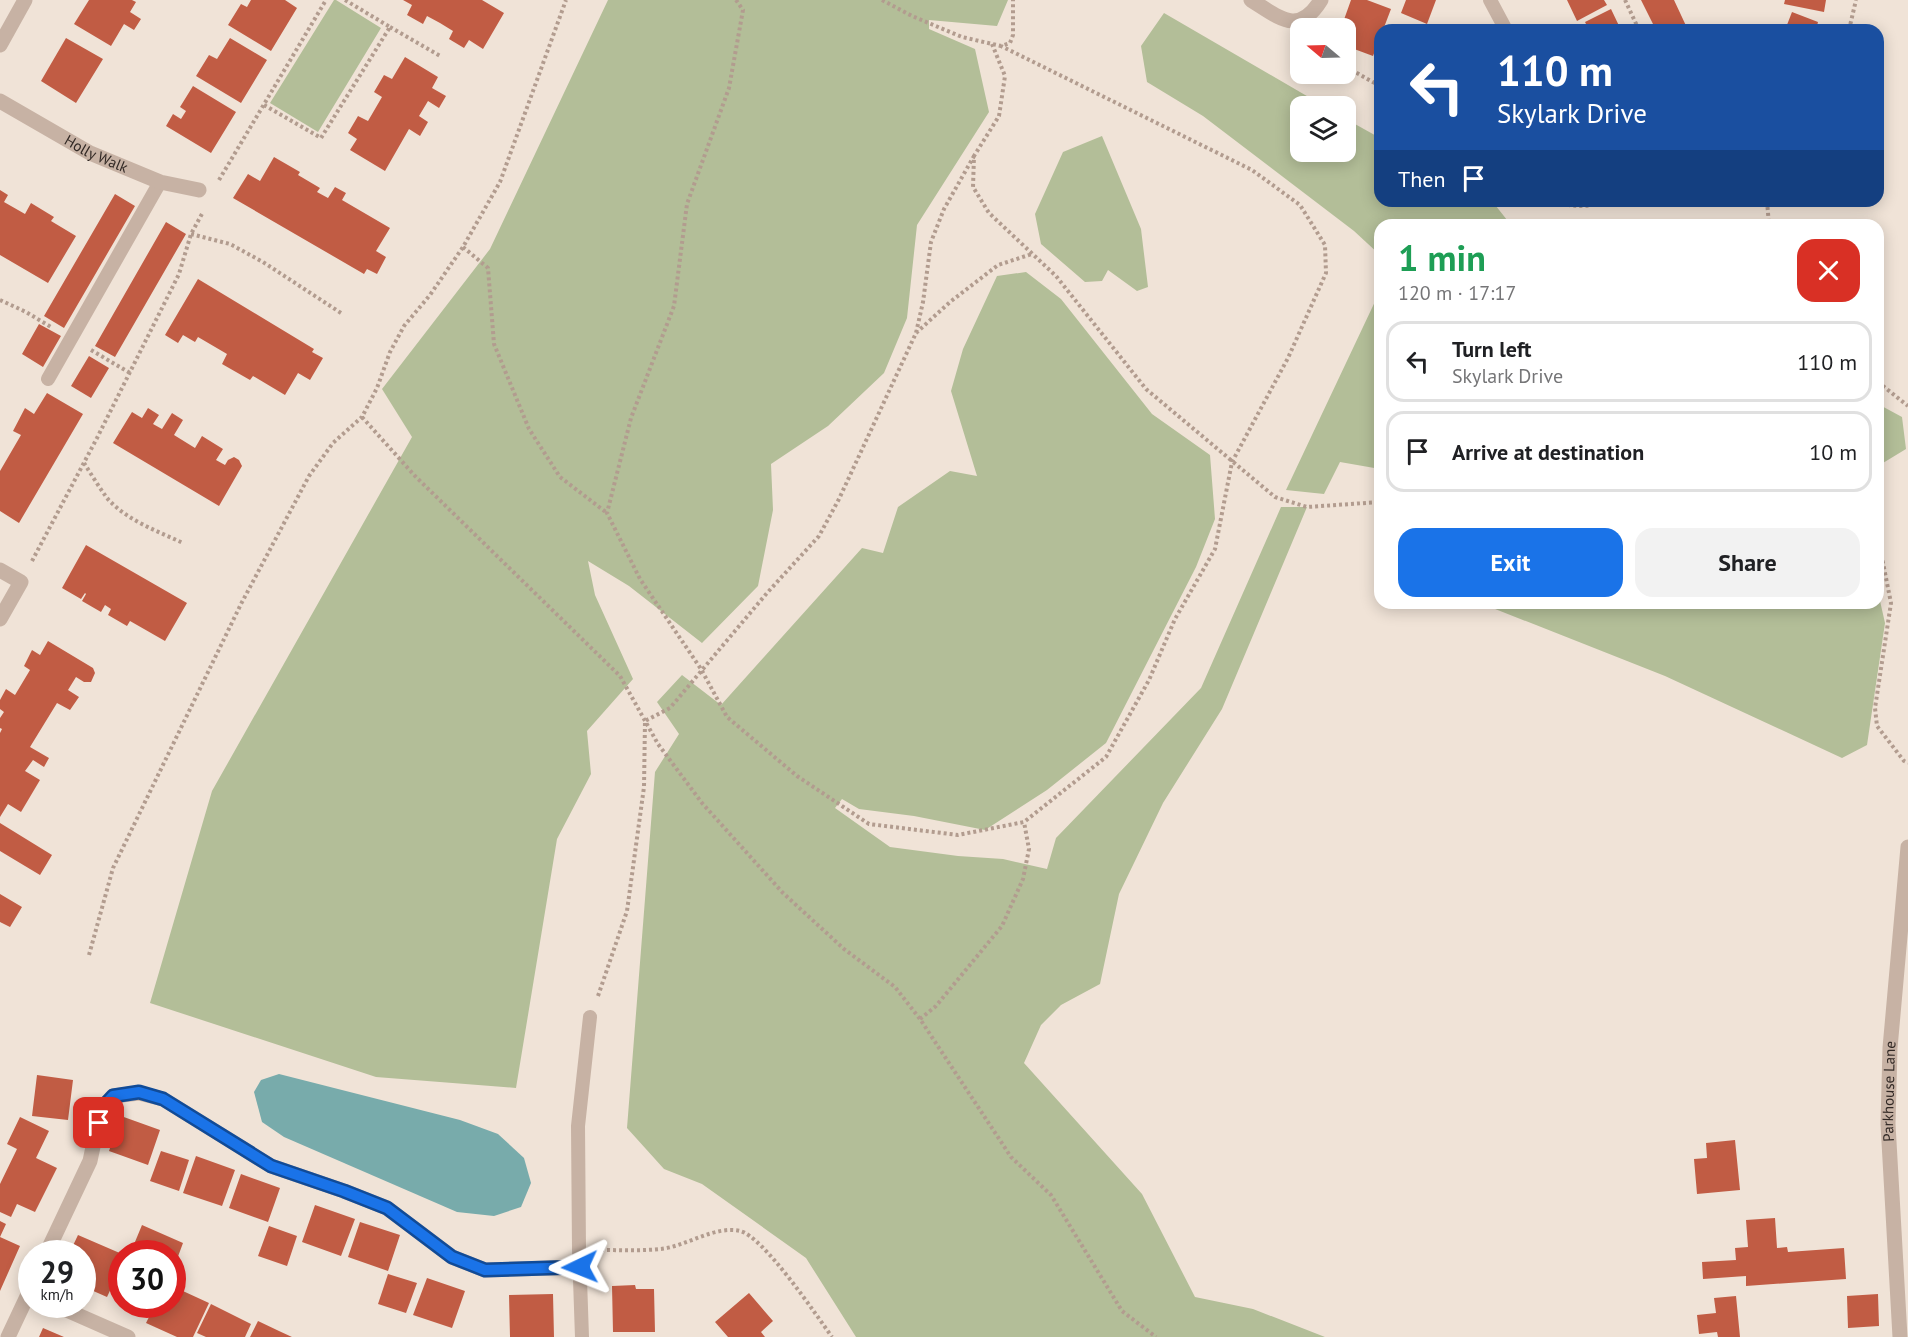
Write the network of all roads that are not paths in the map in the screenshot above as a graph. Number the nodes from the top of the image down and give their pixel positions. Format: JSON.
{"nodes":[{"id":1,"x":26,"y":0,"type":"edge"},
{"id":2,"x":1251,"y":0,"type":"edge"},
{"id":3,"x":1321,"y":0,"type":"edge"},
{"id":4,"x":1490,"y":0,"type":"edge"},
{"id":5,"x":1503,"y":24,"type":"edge"},
{"id":6,"x":0,"y":45,"type":"edge"},
{"id":7,"x":0,"y":101,"type":"edge"},
{"id":8,"x":160,"y":182,"type":"junction"},
{"id":9,"x":204,"y":194,"type":"road end"},
{"id":10,"x":48,"y":379,"type":"dead end"},
{"id":11,"x":0,"y":570,"type":"edge"},
{"id":12,"x":0,"y":619,"type":"edge"},
{"id":13,"x":1908,"y":847,"type":"edge"},
{"id":14,"x":590,"y":1017,"type":"road end"},
{"id":15,"x":53,"y":1240,"type":"edge"},
{"id":16,"x":580,"y":1267,"type":"junction"},
{"id":17,"x":18,"y":1316,"type":"edge"},
{"id":18,"x":85,"y":1318,"type":"edge"},
{"id":19,"x":8,"y":1337,"type":"edge"},
{"id":20,"x":128,"y":1337,"type":"edge"},
{"id":21,"x":582,"y":1337,"type":"edge"},
{"id":22,"x":1900,"y":1337,"type":"edge"}],
"edges":[{"from":1,"to":6,"type":"street"},
{"from":2,"to":3,"type":"street"},
{"from":4,"to":5,"type":"lane"},
{"from":7,"to":8,"type":"street","name":"Holly Walk"},
{"from":8,"to":9,"type":"street","name":"Holly Walk"},
{"from":8,"to":10,"type":"lane"},
{"from":11,"to":12,"type":"street"},
{"from":13,"to":22,"type":"street","name":"Parkhouse Lane"},
{"from":14,"to":16,"type":"lane"},
{"from":15,"to":16,"type":"street"},
{"from":16,"to":21,"type":"lane"},
{"from":17,"to":19,"type":"street"},
{"from":18,"to":20,"type":"street"}]}
